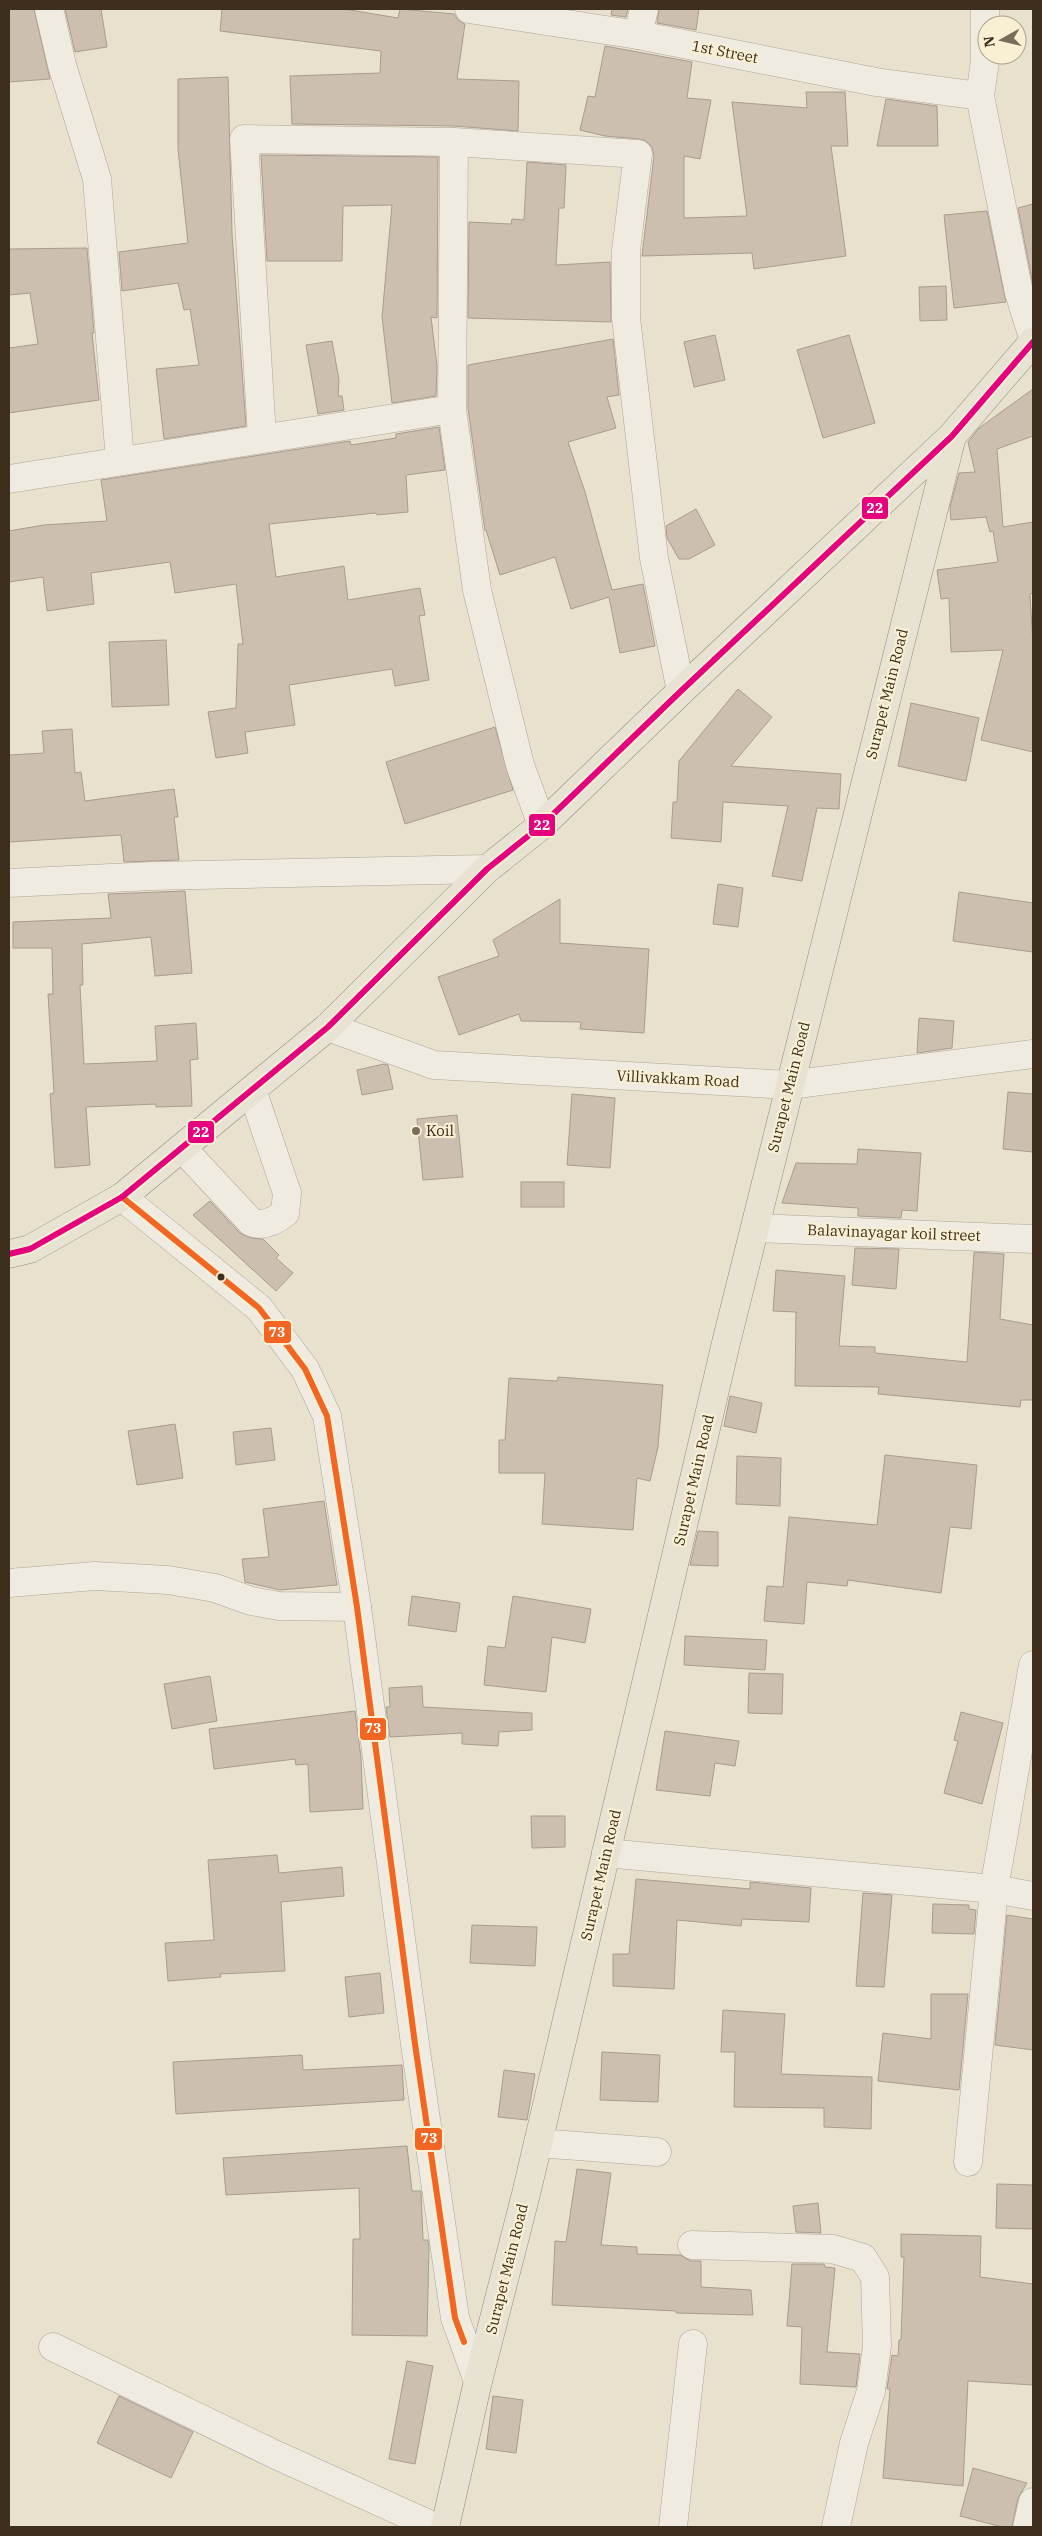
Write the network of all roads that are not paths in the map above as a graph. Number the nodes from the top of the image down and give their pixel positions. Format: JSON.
{"nodes":[{"id":1,"x":49,"y":9,"type":"edge"},
{"id":2,"x":469,"y":9,"type":"edge"},
{"id":3,"x":644,"y":9,"type":"edge"},
{"id":4,"x":985,"y":9,"type":"edge"},
{"id":5,"x":638,"y":35,"type":"junction"},
{"id":6,"x":980,"y":96,"type":"junction"},
{"id":7,"x":454,"y":142,"type":"junction"},
{"id":8,"x":1033,"y":337,"type":"edge"},
{"id":9,"x":1033,"y":342,"type":"edge"},
{"id":10,"x":452,"y":409,"type":"junction"},
{"id":11,"x":952,"y":436,"type":"junction"},
{"id":12,"x":262,"y":437,"type":"junction"},
{"id":13,"x":120,"y":460,"type":"junction"},
{"id":14,"x":9,"y":479,"type":"edge"},
{"id":15,"x":681,"y":690,"type":"junction"},
{"id":16,"x":542,"y":825,"type":"junction"},
{"id":17,"x":487,"y":869,"type":"junction"},
{"id":18,"x":9,"y":883,"type":"edge"},
{"id":19,"x":328,"y":1028,"type":"junction"},
{"id":20,"x":1033,"y":1054,"type":"edge"},
{"id":21,"x":789,"y":1085,"type":"junction"},
{"id":22,"x":252,"y":1090,"type":"junction"},
{"id":23,"x":182,"y":1148,"type":"junction"},
{"id":24,"x":122,"y":1197,"type":"junction"},
{"id":25,"x":756,"y":1228,"type":"junction"},
{"id":26,"x":1033,"y":1239,"type":"edge"},
{"id":27,"x":9,"y":1254,"type":"edge"},
{"id":28,"x":9,"y":1582,"type":"edge"},
{"id":29,"x":357,"y":1608,"type":"junction"},
{"id":30,"x":1033,"y":1665,"type":"edge"},
{"id":31,"x":606,"y":1853,"type":"junction"},
{"id":32,"x":994,"y":1889,"type":"junction"},
{"id":33,"x":1033,"y":1896,"type":"edge"},
{"id":34,"x":538,"y":2143,"type":"junction"},
{"id":35,"x":657,"y":2152,"type":"dead end"},
{"id":36,"x":968,"y":2162,"type":"dead end"},
{"id":37,"x":692,"y":2245,"type":"dead end"},
{"id":38,"x":693,"y":2344,"type":"dead end"},
{"id":39,"x":53,"y":2347,"type":"dead end"},
{"id":40,"x":478,"y":2381,"type":"junction"},
{"id":41,"x":1033,"y":2502,"type":"edge"},
{"id":42,"x":435,"y":2527,"type":"edge"},
{"id":43,"x":445,"y":2527,"type":"edge"},
{"id":44,"x":672,"y":2527,"type":"edge"},
{"id":45,"x":836,"y":2527,"type":"edge"},
{"id":46,"x":1027,"y":2527,"type":"edge"}],
"edges":[{"from":1,"to":13,"type":"street"},
{"from":2,"to":5,"type":"street","name":"1st Street"},
{"from":3,"to":5,"type":"street"},
{"from":4,"to":6,"type":"street"},
{"from":5,"to":6,"type":"street","name":"1st Street"},
{"from":6,"to":8,"type":"street"},
{"from":7,"to":10,"type":"street"},
{"from":7,"to":12,"type":"street"},
{"from":7,"to":15,"type":"street"},
{"from":9,"to":11,"type":"main road"},
{"from":10,"to":12,"type":"street"},
{"from":10,"to":16,"type":"street"},
{"from":11,"to":15,"type":"main road"},
{"from":11,"to":21,"type":"main road","name":"Surapet Main Road"},
{"from":12,"to":13,"type":"street"},
{"from":13,"to":14,"type":"street"},
{"from":15,"to":16,"type":"main road"},
{"from":16,"to":17,"type":"main road"},
{"from":17,"to":18,"type":"street"},
{"from":17,"to":19,"type":"main road"},
{"from":19,"to":21,"type":"street","name":"Villivakkam Road"},
{"from":19,"to":22,"type":"main road"},
{"from":20,"to":21,"type":"street","name":"Villivakkam Road"},
{"from":21,"to":25,"type":"main road","name":"Surapet Main Road"},
{"from":22,"to":23,"type":"main road"},
{"from":22,"to":23,"type":"street"},
{"from":23,"to":24,"type":"main road"},
{"from":24,"to":27,"type":"main road"},
{"from":24,"to":29,"type":"street"},
{"from":25,"to":26,"type":"street","name":"Balavinayagar koil street"},
{"from":25,"to":31,"type":"main road","name":"Surapet Main Road"},
{"from":28,"to":29,"type":"street"},
{"from":29,"to":40,"type":"street"},
{"from":30,"to":32,"type":"street"},
{"from":31,"to":32,"type":"street"},
{"from":31,"to":34,"type":"main road","name":"Surapet Main Road"},
{"from":32,"to":33,"type":"street"},
{"from":32,"to":36,"type":"street"},
{"from":34,"to":35,"type":"street"},
{"from":34,"to":40,"type":"main road","name":"Surapet Main Road"},
{"from":37,"to":45,"type":"street"},
{"from":38,"to":44,"type":"street"},
{"from":39,"to":42,"type":"street"},
{"from":40,"to":43,"type":"main road","name":"Surapet Main Road"},
{"from":41,"to":46,"type":"street"}]}
